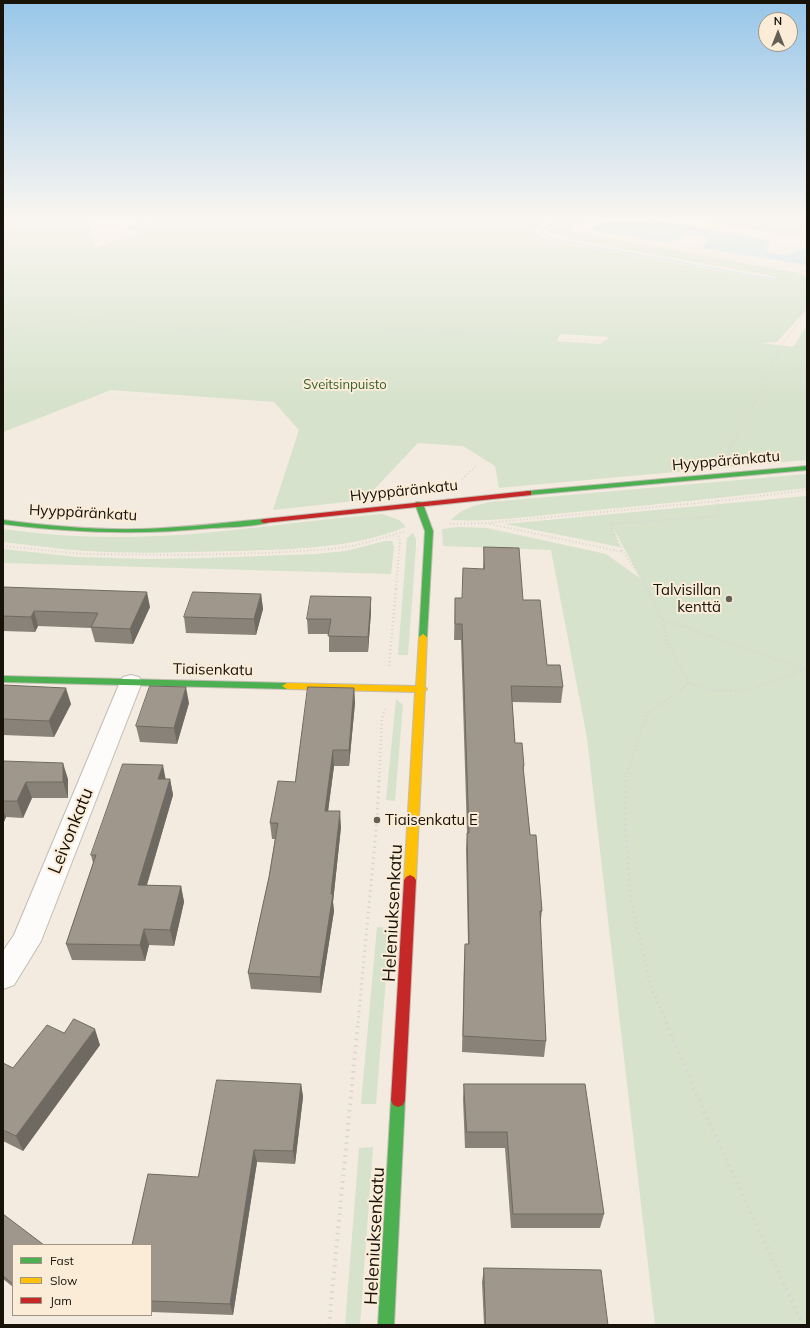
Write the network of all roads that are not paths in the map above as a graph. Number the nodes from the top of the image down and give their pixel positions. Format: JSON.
{"nodes":[{"id":1,"x":807,"y":468,"type":"edge"},
{"id":2,"x":420,"y":504,"type":"junction"},
{"id":3,"x":3,"y":522,"type":"edge"},
{"id":4,"x":3,"y":679,"type":"edge"},
{"id":5,"x":131,"y":682,"type":"junction"},
{"id":6,"x":422,"y":689,"type":"junction"},
{"id":7,"x":3,"y":976,"type":"edge"},
{"id":8,"x":386,"y":1325,"type":"edge"}],
"edges":[{"from":1,"to":2,"type":"street","name":"Hyyppäränkatu"},
{"from":2,"to":3,"type":"street","name":"Hyyppäränkatu"},
{"from":2,"to":6,"type":"street","name":"Heleniuksenkatu"},
{"from":4,"to":5,"type":"street","name":"Tiaisenkatu"},
{"from":5,"to":6,"type":"street","name":"Tiaisenkatu"},
{"from":5,"to":7,"type":"street","name":"Leivonkatu"},
{"from":6,"to":8,"type":"street","name":"Heleniuksenkatu"}]}
